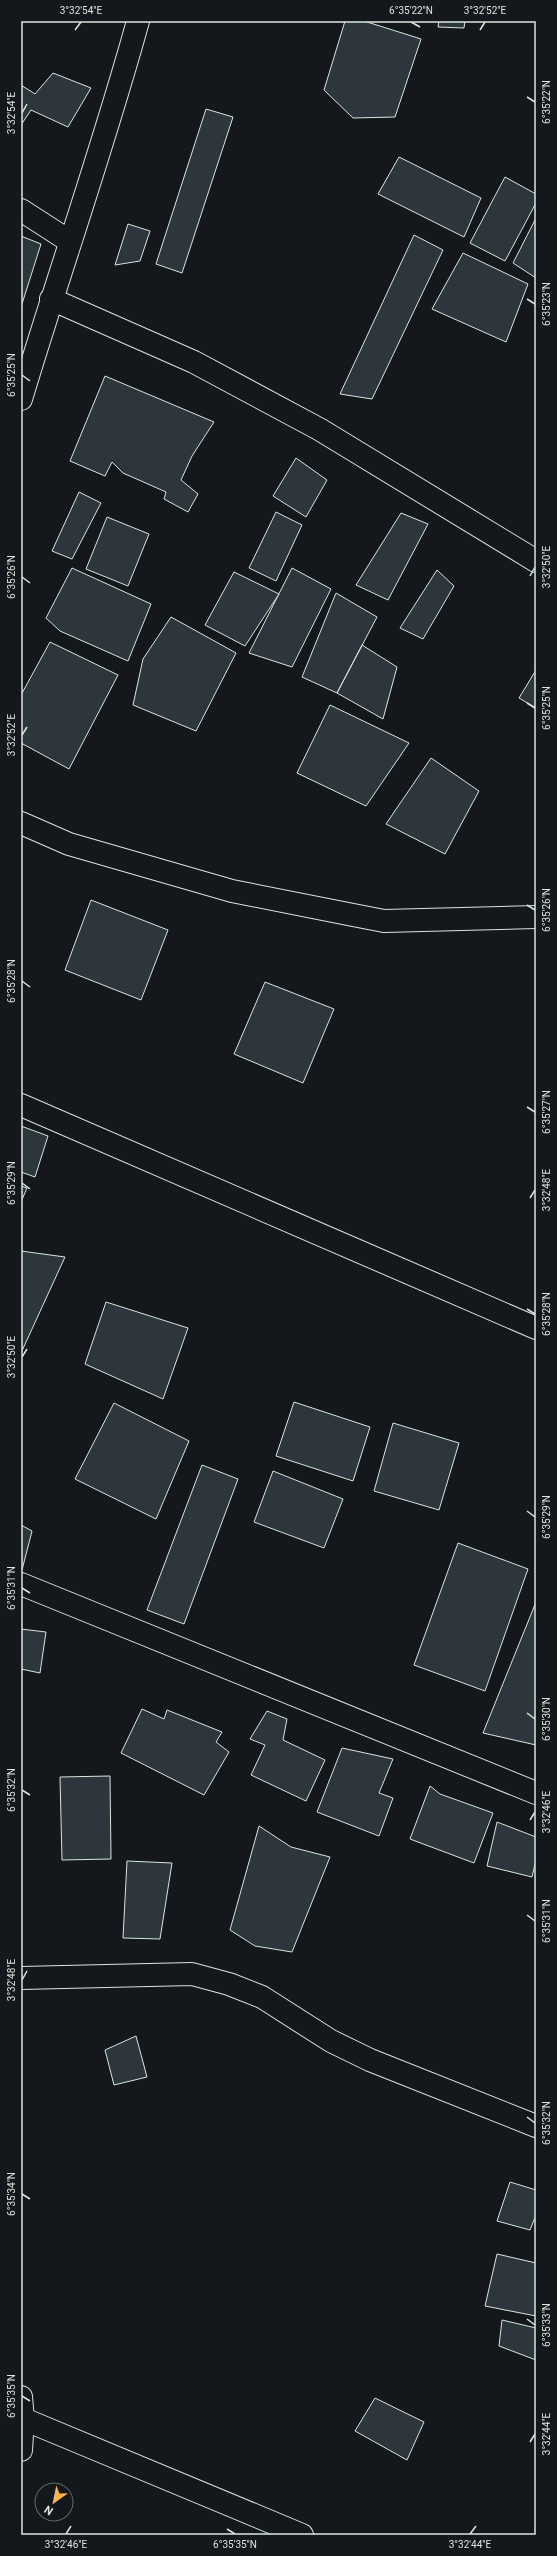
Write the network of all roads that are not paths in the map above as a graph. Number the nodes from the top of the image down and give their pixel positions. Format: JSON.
{"nodes":[{"id":1,"x":138,"y":21,"type":"edge"},
{"id":2,"x":21,"y":210,"type":"edge"},
{"id":3,"x":69,"y":241,"type":"junction"},
{"id":4,"x":51,"y":299,"type":"junction"},
{"id":5,"x":21,"y":399,"type":"edge"},
{"id":6,"x":536,"y":561,"type":"edge"},
{"id":7,"x":21,"y":823,"type":"edge"},
{"id":8,"x":536,"y":917,"type":"edge"},
{"id":9,"x":21,"y":1105,"type":"edge"},
{"id":10,"x":536,"y":1328,"type":"edge"},
{"id":11,"x":21,"y":1584,"type":"edge"},
{"id":12,"x":536,"y":1793,"type":"edge"},
{"id":13,"x":21,"y":1978,"type":"edge"},
{"id":14,"x":536,"y":2126,"type":"edge"},
{"id":15,"x":21,"y":2397,"type":"edge"},
{"id":16,"x":22,"y":2418,"type":"edge"},
{"id":17,"x":21,"y":2450,"type":"edge"},
{"id":18,"x":302,"y":2535,"type":"edge"}],
"edges":[{"from":1,"to":3,"type":"street"},
{"from":2,"to":3,"type":"street"},
{"from":3,"to":4,"type":"street"},
{"from":4,"to":5,"type":"street"},
{"from":4,"to":6,"type":"street"},
{"from":7,"to":8,"type":"street"},
{"from":9,"to":10,"type":"street"},
{"from":11,"to":12,"type":"street"},
{"from":13,"to":14,"type":"street"},
{"from":15,"to":16,"type":"street"},
{"from":16,"to":17,"type":"street"},
{"from":16,"to":18,"type":"street"}]}
